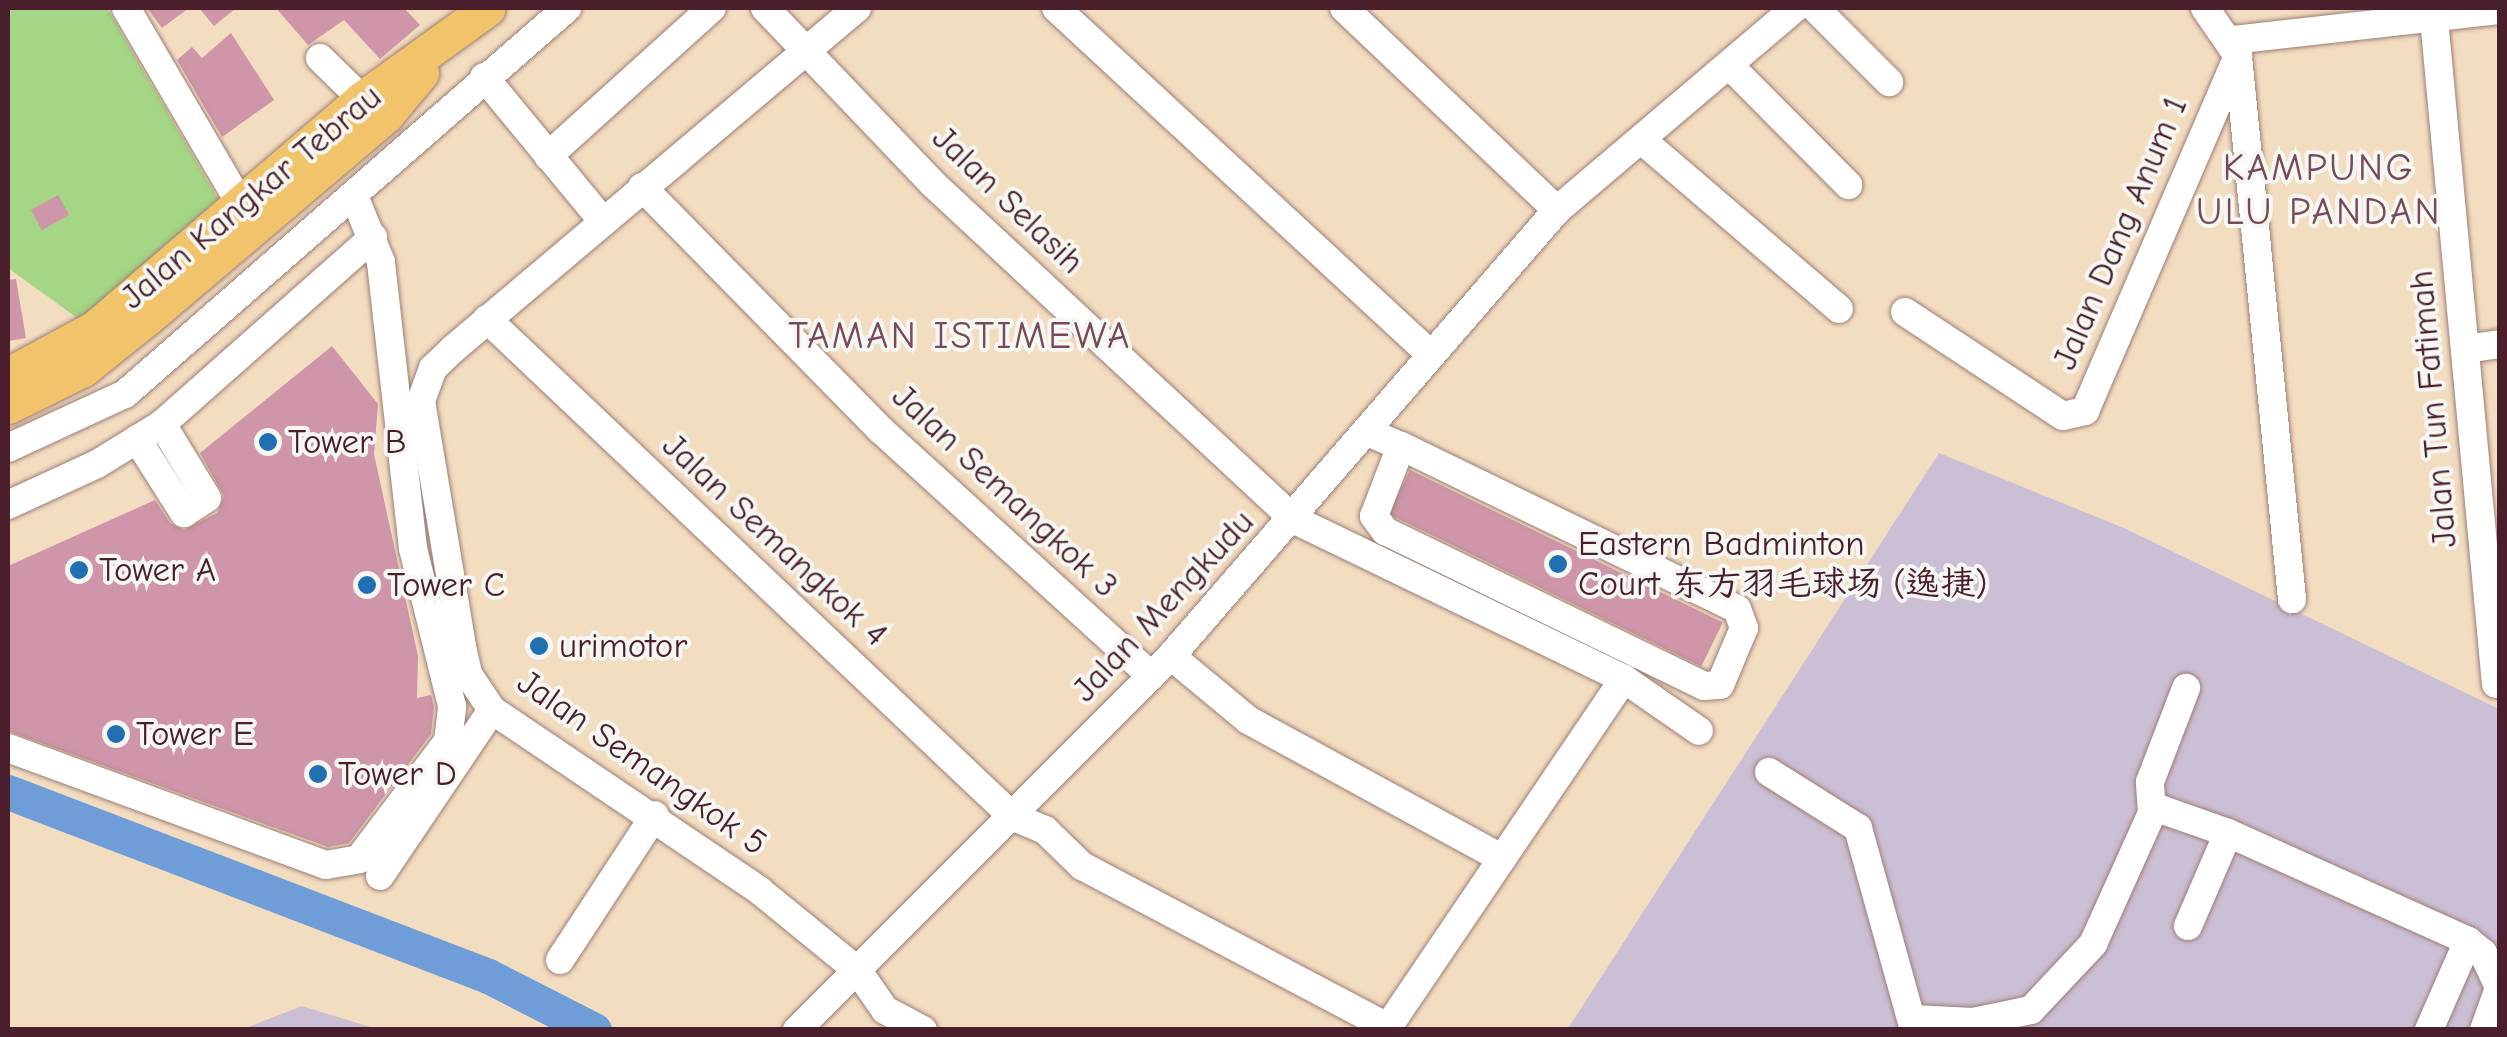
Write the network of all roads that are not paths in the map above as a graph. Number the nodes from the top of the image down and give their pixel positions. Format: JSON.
{"nodes":[{"id":1,"x":126,"y":8,"type":"edge"},
{"id":2,"x":488,"y":8,"type":"edge"},
{"id":3,"x":567,"y":8,"type":"edge"},
{"id":4,"x":712,"y":8,"type":"edge"},
{"id":5,"x":764,"y":8,"type":"edge"},
{"id":6,"x":857,"y":8,"type":"edge"},
{"id":7,"x":1056,"y":8,"type":"edge"},
{"id":8,"x":1344,"y":8,"type":"edge"},
{"id":9,"x":1796,"y":8,"type":"edge"},
{"id":10,"x":1816,"y":8,"type":"edge"},
{"id":11,"x":2206,"y":8,"type":"edge"},
{"id":12,"x":2500,"y":10,"type":"edge"},
{"id":13,"x":2434,"y":13,"type":"edge"},
{"id":14,"x":443,"y":46,"type":"junction"},
{"id":15,"x":2235,"y":48,"type":"junction"},
{"id":16,"x":806,"y":51,"type":"junction"},
{"id":17,"x":320,"y":58,"type":"dead end"},
{"id":18,"x":1730,"y":66,"type":"junction"},
{"id":19,"x":484,"y":76,"type":"junction"},
{"id":20,"x":1890,"y":82,"type":"dead end"},
{"id":21,"x":362,"y":98,"type":"junction"},
{"id":22,"x":1644,"y":141,"type":"junction"},
{"id":23,"x":349,"y":146,"type":"junction"},
{"id":24,"x":548,"y":156,"type":"junction"},
{"id":25,"x":376,"y":174,"type":"junction"},
{"id":26,"x":1848,"y":184,"type":"dead end"},
{"id":27,"x":642,"y":188,"type":"junction"},
{"id":28,"x":354,"y":196,"type":"junction"},
{"id":29,"x":240,"y":204,"type":"junction"},
{"id":30,"x":1557,"y":210,"type":"junction"},
{"id":31,"x":602,"y":220,"type":"junction"},
{"id":32,"x":373,"y":237,"type":"junction"},
{"id":33,"x":1839,"y":308,"type":"dead end"},
{"id":34,"x":1905,"y":312,"type":"dead end"},
{"id":35,"x":487,"y":319,"type":"junction"},
{"id":36,"x":2500,"y":344,"type":"edge"},
{"id":37,"x":2465,"y":349,"type":"junction"},
{"id":38,"x":1428,"y":352,"type":"junction"},
{"id":39,"x":66,"y":363,"type":"junction"},
{"id":40,"x":8,"y":375,"type":"edge"},
{"id":41,"x":8,"y":406,"type":"edge"},
{"id":42,"x":89,"y":414,"type":"junction"},
{"id":43,"x":162,"y":424,"type":"junction"},
{"id":44,"x":1370,"y":433,"type":"junction"},
{"id":45,"x":137,"y":439,"type":"junction"},
{"id":46,"x":1401,"y":446,"type":"junction"},
{"id":47,"x":8,"y":448,"type":"edge"},
{"id":48,"x":8,"y":505,"type":"edge"},
{"id":49,"x":1295,"y":520,"type":"junction"},
{"id":50,"x":2292,"y":599,"type":"dead end"},
{"id":51,"x":1161,"y":666,"type":"junction"},
{"id":52,"x":1624,"y":679,"type":"junction"},
{"id":53,"x":2496,"y":684,"type":"dead end"},
{"id":54,"x":2186,"y":688,"type":"dead end"},
{"id":55,"x":492,"y":710,"type":"junction"},
{"id":56,"x":1699,"y":731,"type":"dead end"},
{"id":57,"x":8,"y":748,"type":"edge"},
{"id":58,"x":1769,"y":772,"type":"dead end"},
{"id":59,"x":2152,"y":813,"type":"junction"},
{"id":60,"x":655,"y":815,"type":"junction"},
{"id":61,"x":1012,"y":816,"type":"junction"},
{"id":62,"x":2228,"y":832,"type":"junction"},
{"id":63,"x":1499,"y":856,"type":"junction"},
{"id":64,"x":380,"y":876,"type":"dead end"},
{"id":65,"x":2188,"y":926,"type":"dead end"},
{"id":66,"x":2468,"y":941,"type":"junction"},
{"id":67,"x":560,"y":960,"type":"dead end"},
{"id":68,"x":858,"y":971,"type":"junction"},
{"id":69,"x":1913,"y":1024,"type":"edge"},
{"id":70,"x":1386,"y":1028,"type":"edge"},
{"id":71,"x":797,"y":1030,"type":"edge"},
{"id":72,"x":922,"y":1030,"type":"edge"},
{"id":73,"x":2428,"y":1030,"type":"edge"},
{"id":74,"x":2484,"y":1030,"type":"edge"}],
"edges":[{"from":1,"to":29,"type":"street"},
{"from":2,"to":14,"type":"main road","name":"Jalan Kangkar Tebrau"},
{"from":3,"to":19,"type":"street"},
{"from":4,"to":24,"type":"street"},
{"from":5,"to":16,"type":"street","name":"Jalan Selasih"},
{"from":6,"to":16,"type":"street","name":"Jalan Semangkok 5"},
{"from":7,"to":38,"type":"street"},
{"from":8,"to":30,"type":"street"},
{"from":9,"to":18,"type":"street","name":"Jalan Mengkudu"},
{"from":10,"to":20,"type":"street"},
{"from":11,"to":15,"type":"street"},
{"from":12,"to":13,"type":"street"},
{"from":13,"to":15,"type":"street"},
{"from":13,"to":37,"type":"street","name":"Jalan Tun Fatimah"},
{"from":14,"to":21,"type":"main road","name":"Jalan Kangkar Tebrau"},
{"from":14,"to":23,"type":"main road"},
{"from":15,"to":34,"type":"street","name":"Jalan Dang Anum 1"},
{"from":15,"to":50,"type":"street"},
{"from":16,"to":27,"type":"street","name":"Jalan Semangkok 5"},
{"from":16,"to":49,"type":"street","name":"Jalan Selasih"},
{"from":17,"to":21,"type":"street"},
{"from":18,"to":22,"type":"street","name":"Jalan Mengkudu"},
{"from":18,"to":26,"type":"street"},
{"from":19,"to":24,"type":"street"},
{"from":19,"to":25,"type":"street"},
{"from":21,"to":29,"type":"main road","name":"Jalan Kangkar Tebrau"},
{"from":22,"to":30,"type":"street","name":"Jalan Mengkudu"},
{"from":22,"to":33,"type":"street"},
{"from":23,"to":25,"type":"street"},
{"from":23,"to":39,"type":"main road"},
{"from":24,"to":31,"type":"street"},
{"from":25,"to":28,"type":"street"},
{"from":27,"to":31,"type":"street","name":"Jalan Semangkok 5"},
{"from":27,"to":51,"type":"street","name":"Jalan Semangkok 3"},
{"from":28,"to":32,"type":"street"},
{"from":28,"to":42,"type":"street"},
{"from":29,"to":39,"type":"main road","name":"Jalan Kangkar Tebrau"},
{"from":30,"to":38,"type":"street","name":"Jalan Mengkudu"},
{"from":31,"to":35,"type":"street","name":"Jalan Semangkok 5"},
{"from":32,"to":43,"type":"street"},
{"from":32,"to":57,"type":"street"},
{"from":35,"to":55,"type":"street","name":"Jalan Semangkok 5"},
{"from":35,"to":61,"type":"street","name":"Jalan Semangkok 4"},
{"from":36,"to":37,"type":"street"},
{"from":37,"to":53,"type":"street","name":"Jalan Tun Fatimah"},
{"from":38,"to":44,"type":"street","name":"Jalan Mengkudu"},
{"from":39,"to":40,"type":"main road","name":"Jalan Kangkar Tebrau"},
{"from":39,"to":41,"type":"main road"},
{"from":39,"to":42,"type":"street"},
{"from":42,"to":47,"type":"street"},
{"from":43,"to":45,"type":"street"},
{"from":43,"to":45,"type":"street"},
{"from":44,"to":46,"type":"street"},
{"from":44,"to":49,"type":"street","name":"Jalan Mengkudu"},
{"from":45,"to":48,"type":"street"},
{"from":46,"to":46,"type":"street"},
{"from":49,"to":51,"type":"street","name":"Jalan Mengkudu"},
{"from":49,"to":52,"type":"street","name":"Jalan Selasih"},
{"from":51,"to":61,"type":"street","name":"Jalan Mengkudu"},
{"from":51,"to":63,"type":"street","name":"Jalan Semangkok 3"},
{"from":52,"to":56,"type":"street","name":"Jalan Selasih"},
{"from":52,"to":63,"type":"street"},
{"from":54,"to":59,"type":"street"},
{"from":55,"to":60,"type":"street","name":"Jalan Semangkok 5"},
{"from":55,"to":64,"type":"street"},
{"from":58,"to":69,"type":"street"},
{"from":59,"to":62,"type":"street"},
{"from":59,"to":69,"type":"street"},
{"from":60,"to":67,"type":"street"},
{"from":60,"to":68,"type":"street","name":"Jalan Semangkok 5"},
{"from":61,"to":68,"type":"street","name":"Jalan Mengkudu"},
{"from":61,"to":70,"type":"street","name":"Jalan Semangkok 4"},
{"from":62,"to":65,"type":"street"},
{"from":62,"to":66,"type":"street"},
{"from":63,"to":70,"type":"street"},
{"from":66,"to":73,"type":"street"},
{"from":66,"to":74,"type":"street"},
{"from":68,"to":71,"type":"street","name":"Jalan Mengkudu"},
{"from":68,"to":72,"type":"street","name":"Jalan Semangkok 5"}]}
